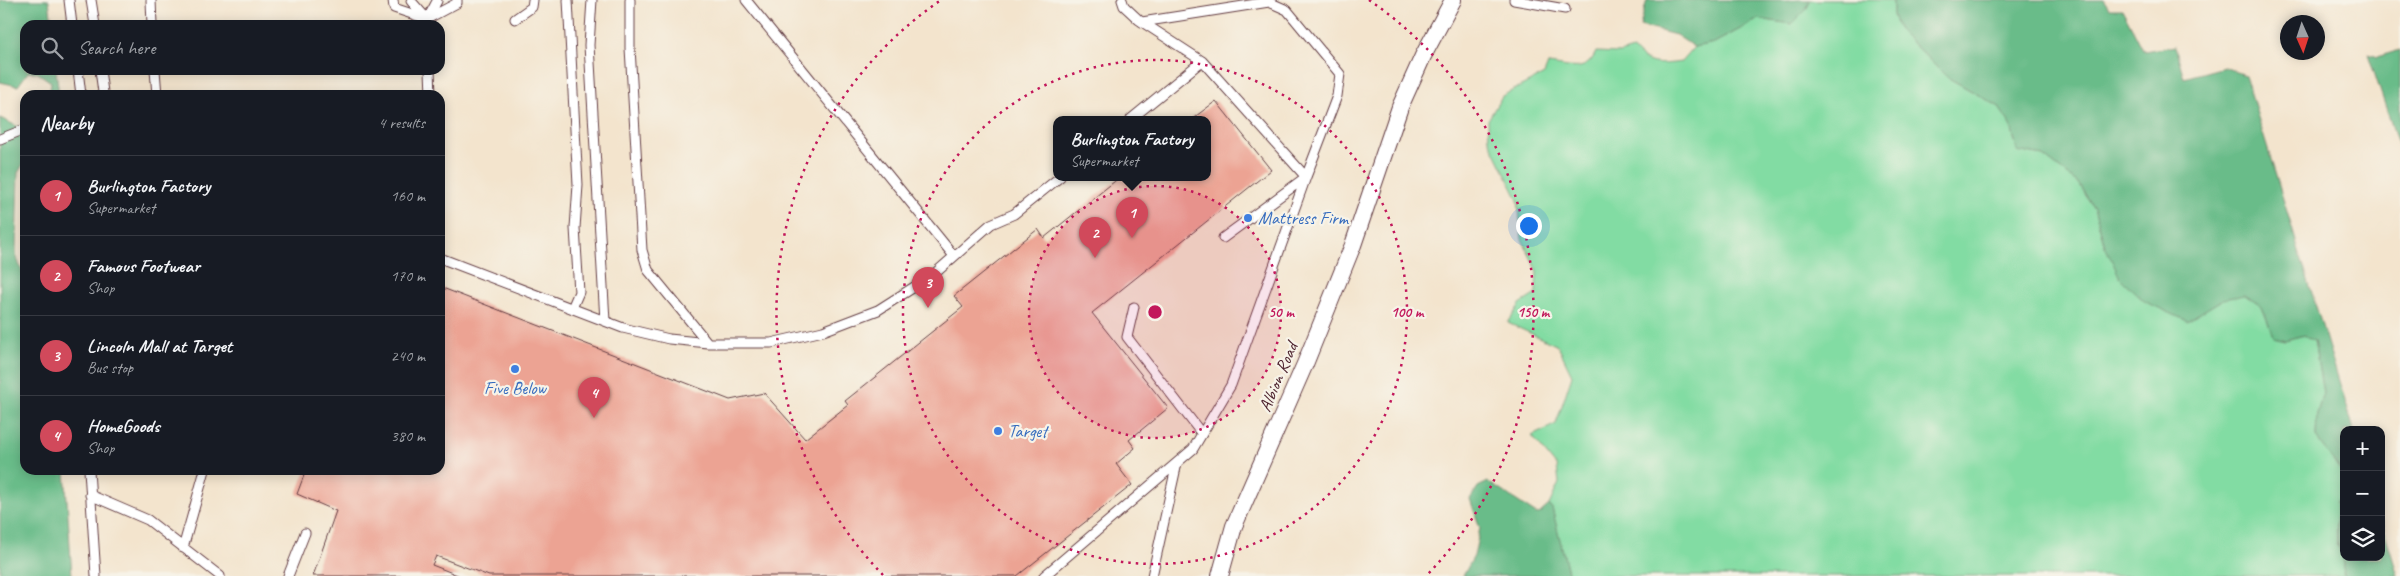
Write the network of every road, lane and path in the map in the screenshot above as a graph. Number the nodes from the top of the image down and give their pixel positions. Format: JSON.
{"nodes":[{"id":1,"x":69,"y":0,"type":"edge"},
{"id":2,"x":91,"y":0,"type":"edge"},
{"id":3,"x":151,"y":0,"type":"edge"},
{"id":4,"x":393,"y":0,"type":"edge"},
{"id":5,"x":457,"y":0,"type":"edge"},
{"id":6,"x":533,"y":0,"type":"edge"},
{"id":7,"x":568,"y":0,"type":"edge"},
{"id":8,"x":592,"y":0,"type":"edge"},
{"id":9,"x":630,"y":0,"type":"edge"},
{"id":10,"x":746,"y":0,"type":"edge"},
{"id":11,"x":1122,"y":0,"type":"edge"},
{"id":12,"x":1453,"y":0,"type":"edge"},
{"id":13,"x":1514,"y":0,"type":"edge"},
{"id":14,"x":411,"y":1,"type":"dead end"},
{"id":15,"x":437,"y":1,"type":"edge"},
{"id":16,"x":1269,"y":1,"type":"edge"},
{"id":17,"x":1565,"y":9,"type":"dead end"},
{"id":18,"x":515,"y":19,"type":"dead end"},
{"id":19,"x":71,"y":20,"type":"edge"},
{"id":20,"x":94,"y":20,"type":"edge"},
{"id":21,"x":152,"y":20,"type":"edge"},
{"id":22,"x":422,"y":20,"type":"edge"},
{"id":23,"x":425,"y":20,"type":"edge"},
{"id":24,"x":428,"y":20,"type":"edge"},
{"id":25,"x":430,"y":20,"type":"edge"},
{"id":26,"x":1142,"y":22,"type":"junction"},
{"id":27,"x":1202,"y":61,"type":"junction"},
{"id":28,"x":79,"y":75,"type":"edge"},
{"id":29,"x":101,"y":75,"type":"edge"},
{"id":30,"x":155,"y":75,"type":"edge"},
{"id":31,"x":430,"y":75,"type":"edge"},
{"id":32,"x":80,"y":90,"type":"edge"},
{"id":33,"x":103,"y":90,"type":"edge"},
{"id":34,"x":157,"y":90,"type":"edge"},
{"id":35,"x":431,"y":90,"type":"edge"},
{"id":36,"x":1135,"y":116,"type":"edge"},
{"id":37,"x":20,"y":131,"type":"edge"},
{"id":38,"x":0,"y":139,"type":"edge"},
{"id":39,"x":1306,"y":177,"type":"junction"},
{"id":40,"x":1055,"y":181,"type":"edge"},
{"id":41,"x":1222,"y":238,"type":"dead end"},
{"id":42,"x":954,"y":256,"type":"junction"},
{"id":43,"x":445,"y":260,"type":"edge"},
{"id":44,"x":1134,"y":307,"type":"dead end"},
{"id":45,"x":572,"y":308,"type":"junction"},
{"id":46,"x":605,"y":320,"type":"junction"},
{"id":47,"x":708,"y":343,"type":"junction"},
{"id":48,"x":1202,"y":434,"type":"junction"},
{"id":49,"x":1177,"y":463,"type":"junction"},
{"id":50,"x":88,"y":475,"type":"edge"},
{"id":51,"x":204,"y":475,"type":"edge"},
{"id":52,"x":90,"y":495,"type":"junction"},
{"id":53,"x":305,"y":533,"type":"dead end"},
{"id":54,"x":183,"y":548,"type":"junction"},
{"id":55,"x":208,"y":572,"type":"edge"},
{"id":56,"x":96,"y":576,"type":"edge"},
{"id":57,"x":220,"y":576,"type":"edge"},
{"id":58,"x":288,"y":576,"type":"edge"},
{"id":59,"x":1044,"y":576,"type":"edge"},
{"id":60,"x":1152,"y":576,"type":"edge"},
{"id":61,"x":1220,"y":576,"type":"edge"}],
"edges":[{"from":1,"to":19,"type":"lane"},
{"from":2,"to":20,"type":"lane"},
{"from":3,"to":21,"type":"lane"},
{"from":4,"to":22,"type":"lane"},
{"from":5,"to":25,"type":"lane"},
{"from":6,"to":18,"type":"lane"},
{"from":7,"to":45,"type":"lane"},
{"from":8,"to":46,"type":"lane"},
{"from":9,"to":47,"type":"lane"},
{"from":10,"to":42,"type":"lane"},
{"from":11,"to":26,"type":"lane"},
{"from":12,"to":61,"type":"street","name":"Albion Road"},
{"from":13,"to":17,"type":"lane"},
{"from":14,"to":23,"type":"lane"},
{"from":15,"to":24,"type":"lane"},
{"from":16,"to":26,"type":"lane"},
{"from":16,"to":39,"type":"lane"},
{"from":26,"to":27,"type":"lane"},
{"from":27,"to":36,"type":"lane"},
{"from":27,"to":39,"type":"lane"},
{"from":28,"to":32,"type":"lane"},
{"from":29,"to":33,"type":"lane"},
{"from":30,"to":34,"type":"lane"},
{"from":31,"to":35,"type":"lane"},
{"from":37,"to":38,"type":"lane"},
{"from":39,"to":41,"type":"lane"},
{"from":39,"to":48,"type":"lane"},
{"from":40,"to":42,"type":"lane"},
{"from":42,"to":47,"type":"lane"},
{"from":43,"to":45,"type":"lane"},
{"from":44,"to":48,"type":"lane"},
{"from":45,"to":46,"type":"lane"},
{"from":46,"to":47,"type":"lane"},
{"from":48,"to":49,"type":"lane"},
{"from":49,"to":59,"type":"lane"},
{"from":49,"to":60,"type":"lane"},
{"from":50,"to":52,"type":"lane"},
{"from":51,"to":54,"type":"lane"},
{"from":52,"to":54,"type":"lane"},
{"from":52,"to":56,"type":"lane"},
{"from":53,"to":58,"type":"lane"},
{"from":54,"to":55,"type":"lane"},
{"from":55,"to":57,"type":"lane"}]}
